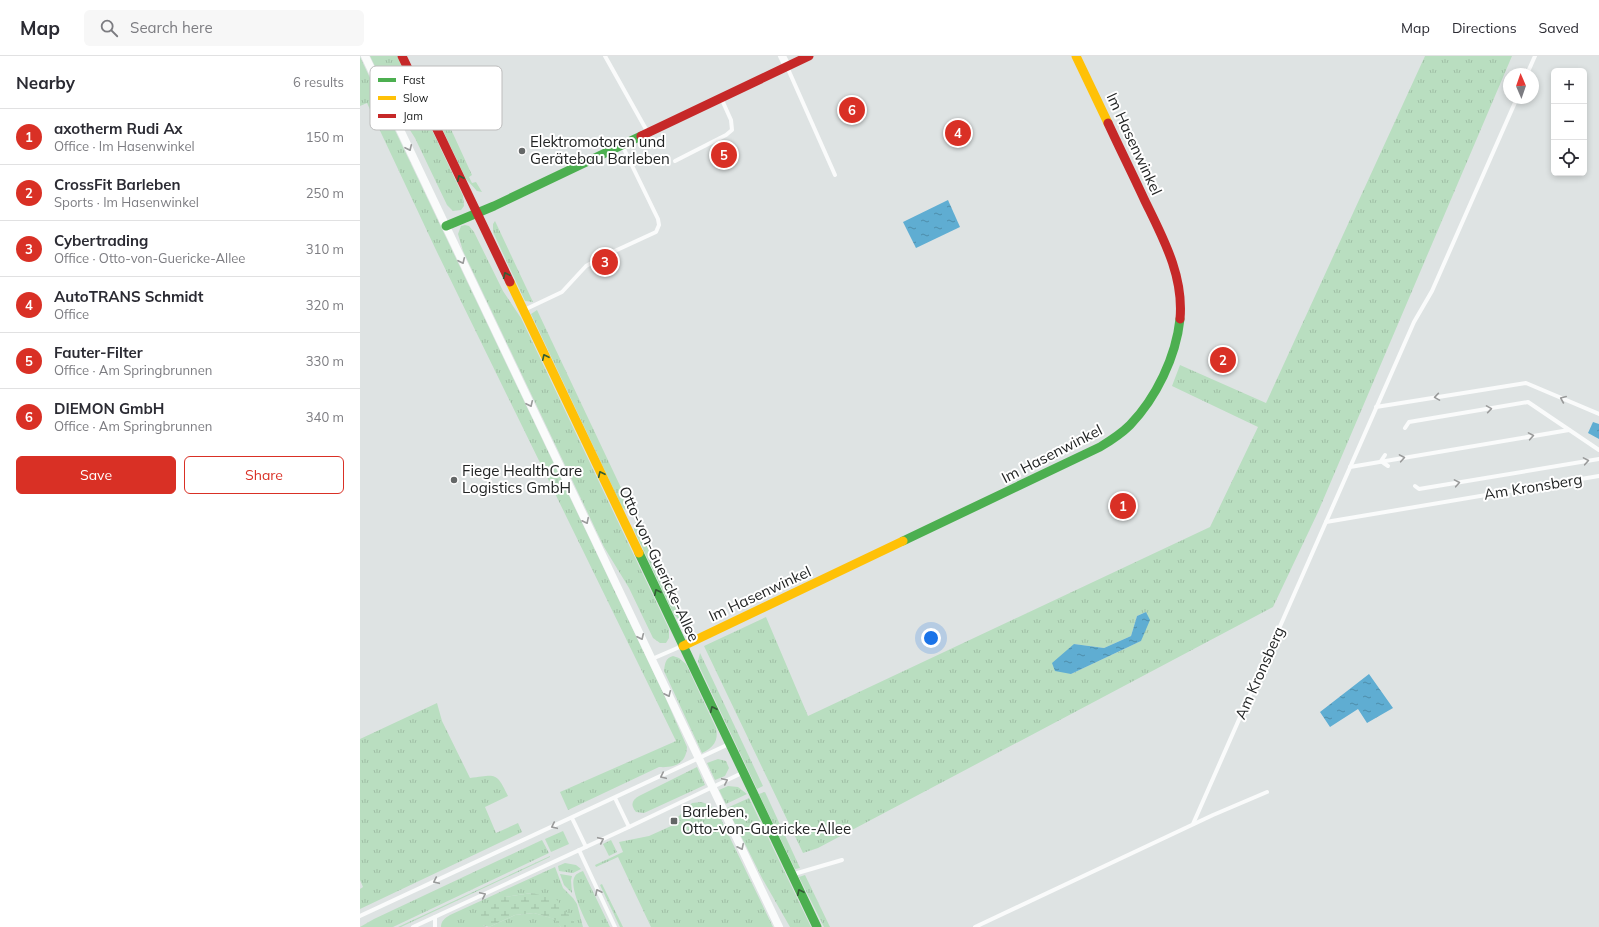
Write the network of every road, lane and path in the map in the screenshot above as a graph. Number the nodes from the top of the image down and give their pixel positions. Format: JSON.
{"nodes":[{"id":1,"x":365,"y":56,"type":"edge"},
{"id":2,"x":402,"y":56,"type":"edge"},
{"id":3,"x":605,"y":56,"type":"edge"},
{"id":4,"x":782,"y":56,"type":"edge"},
{"id":5,"x":809,"y":56,"type":"edge"},
{"id":6,"x":1076,"y":56,"type":"edge"},
{"id":7,"x":1535,"y":56,"type":"edge"},
{"id":8,"x":370,"y":66,"type":"edge"},
{"id":9,"x":407,"y":66,"type":"edge"},
{"id":10,"x":787,"y":66,"type":"junction"},
{"id":11,"x":1530,"y":68,"type":"edge"},
{"id":12,"x":721,"y":98,"type":"junction"},
{"id":13,"x":1513,"y":104,"type":"edge"},
{"id":14,"x":400,"y":130,"type":"edge"},
{"id":15,"x":437,"y":130,"type":"edge"},
{"id":16,"x":648,"y":132,"type":"junction"},
{"id":17,"x":622,"y":145,"type":"junction"},
{"id":18,"x":674,"y":162,"type":"dead end"},
{"id":19,"x":836,"y":175,"type":"dead end"},
{"id":20,"x":477,"y":213,"type":"junction"},
{"id":21,"x":446,"y":226,"type":"junction"},
{"id":22,"x":523,"y":310,"type":"junction"},
{"id":23,"x":1376,"y":407,"type":"junction"},
{"id":24,"x":1599,"y":414,"type":"edge"},
{"id":25,"x":1405,"y":428,"type":"dead end"},
{"id":26,"x":1569,"y":430,"type":"junction"},
{"id":27,"x":1599,"y":450,"type":"edge"},
{"id":28,"x":1385,"y":455,"type":"dead end"},
{"id":29,"x":1599,"y":459,"type":"edge"},
{"id":30,"x":1381,"y":462,"type":"junction"},
{"id":31,"x":1388,"y":466,"type":"dead end"},
{"id":32,"x":1350,"y":467,"type":"junction"},
{"id":33,"x":1599,"y":476,"type":"edge"},
{"id":34,"x":1415,"y":486,"type":"dead end"},
{"id":35,"x":1326,"y":522,"type":"junction"},
{"id":36,"x":683,"y":646,"type":"junction"},
{"id":37,"x":651,"y":659,"type":"junction"},
{"id":38,"x":730,"y":744,"type":"junction"},
{"id":39,"x":698,"y":759,"type":"junction"},
{"id":40,"x":743,"y":772,"type":"junction"},
{"id":41,"x":712,"y":787,"type":"junction"},
{"id":42,"x":1267,"y":792,"type":"dead end"},
{"id":43,"x":615,"y":798,"type":"junction"},
{"id":44,"x":572,"y":818,"type":"junction"},
{"id":45,"x":1193,"y":824,"type":"junction"},
{"id":46,"x":629,"y":827,"type":"junction"},
{"id":47,"x":586,"y":847,"type":"junction"},
{"id":48,"x":579,"y":850,"type":"junction"},
{"id":49,"x":842,"y":860,"type":"dead end"},
{"id":50,"x":792,"y":874,"type":"junction"},
{"id":51,"x":360,"y":916,"type":"edge"},
{"id":52,"x":435,"y":917,"type":"junction"},
{"id":53,"x":413,"y":927,"type":"edge"},
{"id":54,"x":436,"y":927,"type":"edge"},
{"id":55,"x":615,"y":927,"type":"edge"},
{"id":56,"x":779,"y":927,"type":"edge"},
{"id":57,"x":817,"y":927,"type":"edge"},
{"id":58,"x":975,"y":927,"type":"edge"}],
"edges":[{"from":1,"to":8,"type":"street","one_way":true},
{"from":9,"to":2,"type":"street","name":"Otto-von-Guericke-Allee","one_way":true},
{"from":3,"to":16,"type":"lane"},
{"from":4,"to":10,"type":"street"},
{"from":5,"to":10,"type":"street"},
{"from":6,"to":36,"type":"street","name":"Im Hasenwinkel"},
{"from":7,"to":11,"type":"lane"},
{"from":10,"to":12,"type":"street"},
{"from":10,"to":19,"type":"lane"},
{"from":12,"to":16,"type":"street"},
{"from":12,"to":18,"type":"lane"},
{"from":13,"to":23,"type":"lane","name":"Am Kronsberg"},
{"from":14,"to":21,"type":"street","one_way":true},
{"from":20,"to":15,"type":"street","name":"Otto-von-Guericke-Allee","one_way":true},
{"from":16,"to":17,"type":"street"},
{"from":17,"to":20,"type":"street"},
{"from":17,"to":22,"type":"lane"},
{"from":20,"to":21,"type":"street"},
{"from":22,"to":20,"type":"street","name":"Otto-von-Guericke-Allee","one_way":true},
{"from":21,"to":37,"type":"street","one_way":true},
{"from":36,"to":22,"type":"street","name":"Otto-von-Guericke-Allee","one_way":true},
{"from":24,"to":23,"type":"lane","one_way":true},
{"from":23,"to":32,"type":"lane","name":"Am Kronsberg"},
{"from":25,"to":26,"type":"lane","one_way":true},
{"from":26,"to":27,"type":"lane"},
{"from":30,"to":26,"type":"lane","one_way":true},
{"from":28,"to":30,"type":"lane"},
{"from":34,"to":29,"type":"lane","one_way":true},
{"from":30,"to":31,"type":"lane"},
{"from":30,"to":32,"type":"lane"},
{"from":32,"to":35,"type":"lane","name":"Am Kronsberg"},
{"from":33,"to":35,"type":"lane","name":"Am Kronsberg"},
{"from":35,"to":45,"type":"lane","name":"Am Kronsberg"},
{"from":36,"to":37,"type":"lane"},
{"from":38,"to":36,"type":"street","name":"Otto-von-Guericke-Allee","one_way":true},
{"from":37,"to":39,"type":"street","one_way":true},
{"from":38,"to":39,"type":"lane"},
{"from":38,"to":40,"type":"street","name":"Otto-von-Guericke-Allee"},
{"from":39,"to":41,"type":"street"},
{"from":39,"to":43,"type":"lane","one_way":true},
{"from":41,"to":40,"type":"lane","one_way":true},
{"from":40,"to":50,"type":"street","name":"Otto-von-Guericke-Allee"},
{"from":41,"to":46,"type":"lane"},
{"from":41,"to":56,"type":"street","one_way":true},
{"from":42,"to":45,"type":"lane"},
{"from":43,"to":44,"type":"lane"},
{"from":43,"to":46,"type":"lane"},
{"from":44,"to":47,"type":"lane"},
{"from":44,"to":51,"type":"lane","one_way":true},
{"from":45,"to":58,"type":"lane"},
{"from":47,"to":46,"type":"lane","one_way":true},
{"from":47,"to":48,"type":"lane"},
{"from":52,"to":48,"type":"lane","one_way":true},
{"from":55,"to":48,"type":"lane","one_way":true},
{"from":49,"to":50,"type":"lane"},
{"from":57,"to":50,"type":"street","name":"Otto-von-Guericke-Allee","one_way":true},
{"from":52,"to":53,"type":"lane"},
{"from":52,"to":54,"type":"lane"}]}
